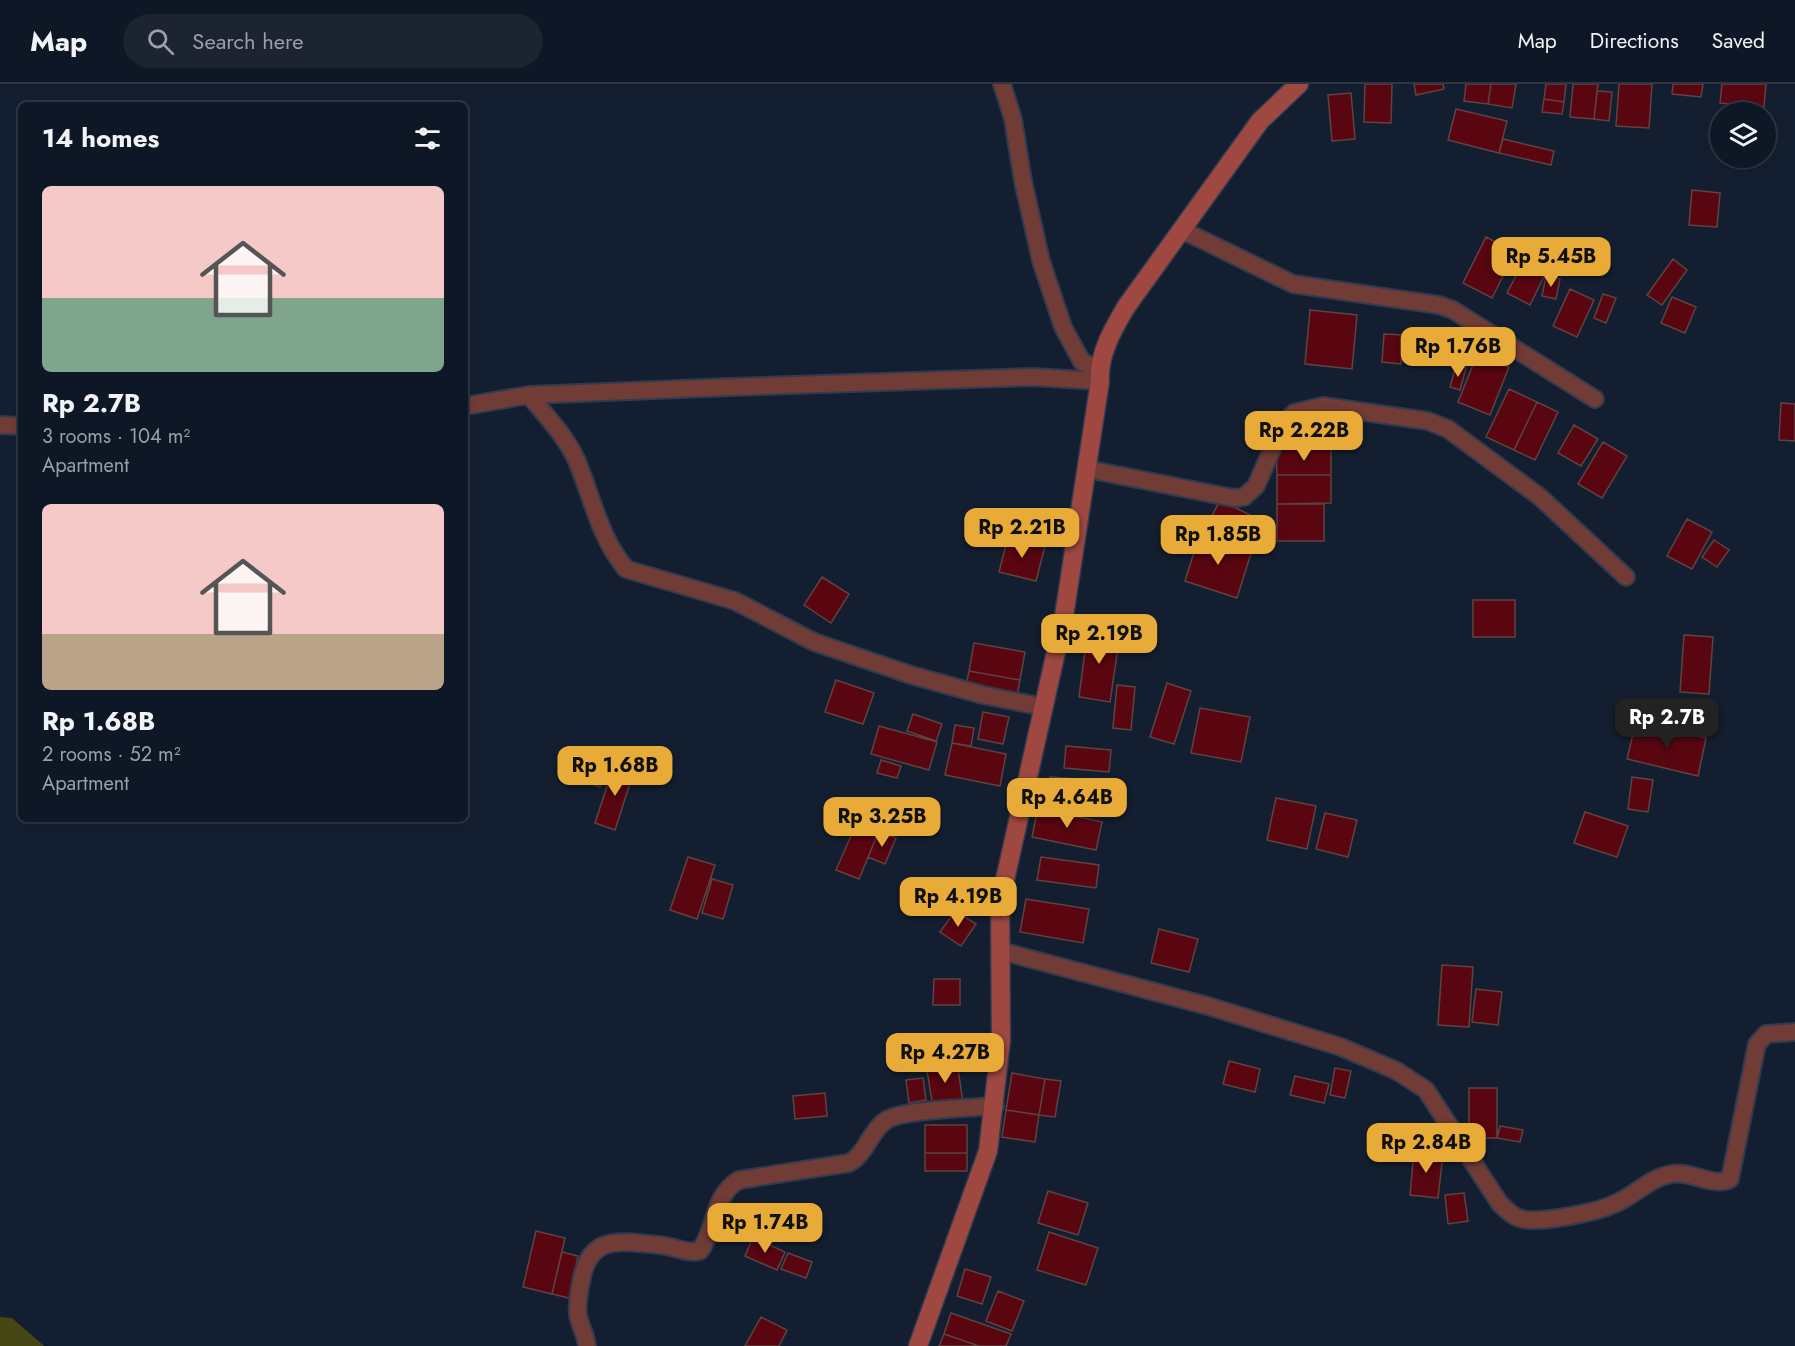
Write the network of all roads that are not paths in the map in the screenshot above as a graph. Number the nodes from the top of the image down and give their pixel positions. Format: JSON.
{"nodes":[{"id":1,"x":1002,"y":84,"type":"edge"},
{"id":2,"x":1299,"y":84,"type":"edge"},
{"id":3,"x":1182,"y":230,"type":"junction"},
{"id":4,"x":1099,"y":375,"type":"junction"},
{"id":5,"x":529,"y":395,"type":"junction"},
{"id":6,"x":1594,"y":399,"type":"dead end"},
{"id":7,"x":468,"y":405,"type":"edge"},
{"id":8,"x":0,"y":425,"type":"edge"},
{"id":9,"x":18,"y":426,"type":"edge"},
{"id":10,"x":1087,"y":469,"type":"junction"},
{"id":11,"x":1626,"y":577,"type":"dead end"},
{"id":12,"x":1044,"y":707,"type":"junction"},
{"id":13,"x":1001,"y":951,"type":"junction"},
{"id":14,"x":1795,"y":1032,"type":"edge"},
{"id":15,"x":995,"y":1106,"type":"junction"},
{"id":16,"x":587,"y":1346,"type":"edge"},
{"id":17,"x":918,"y":1346,"type":"edge"}],
"edges":[{"from":1,"to":4,"type":"street"},
{"from":2,"to":3,"type":"street"},
{"from":3,"to":4,"type":"street"},
{"from":3,"to":6,"type":"street"},
{"from":4,"to":5,"type":"street"},
{"from":4,"to":10,"type":"street"},
{"from":5,"to":7,"type":"street"},
{"from":5,"to":12,"type":"street"},
{"from":8,"to":9,"type":"street"},
{"from":10,"to":11,"type":"street"},
{"from":10,"to":12,"type":"street"},
{"from":12,"to":13,"type":"street"},
{"from":13,"to":14,"type":"street"},
{"from":13,"to":15,"type":"street"},
{"from":15,"to":16,"type":"street"},
{"from":15,"to":17,"type":"street"}]}
